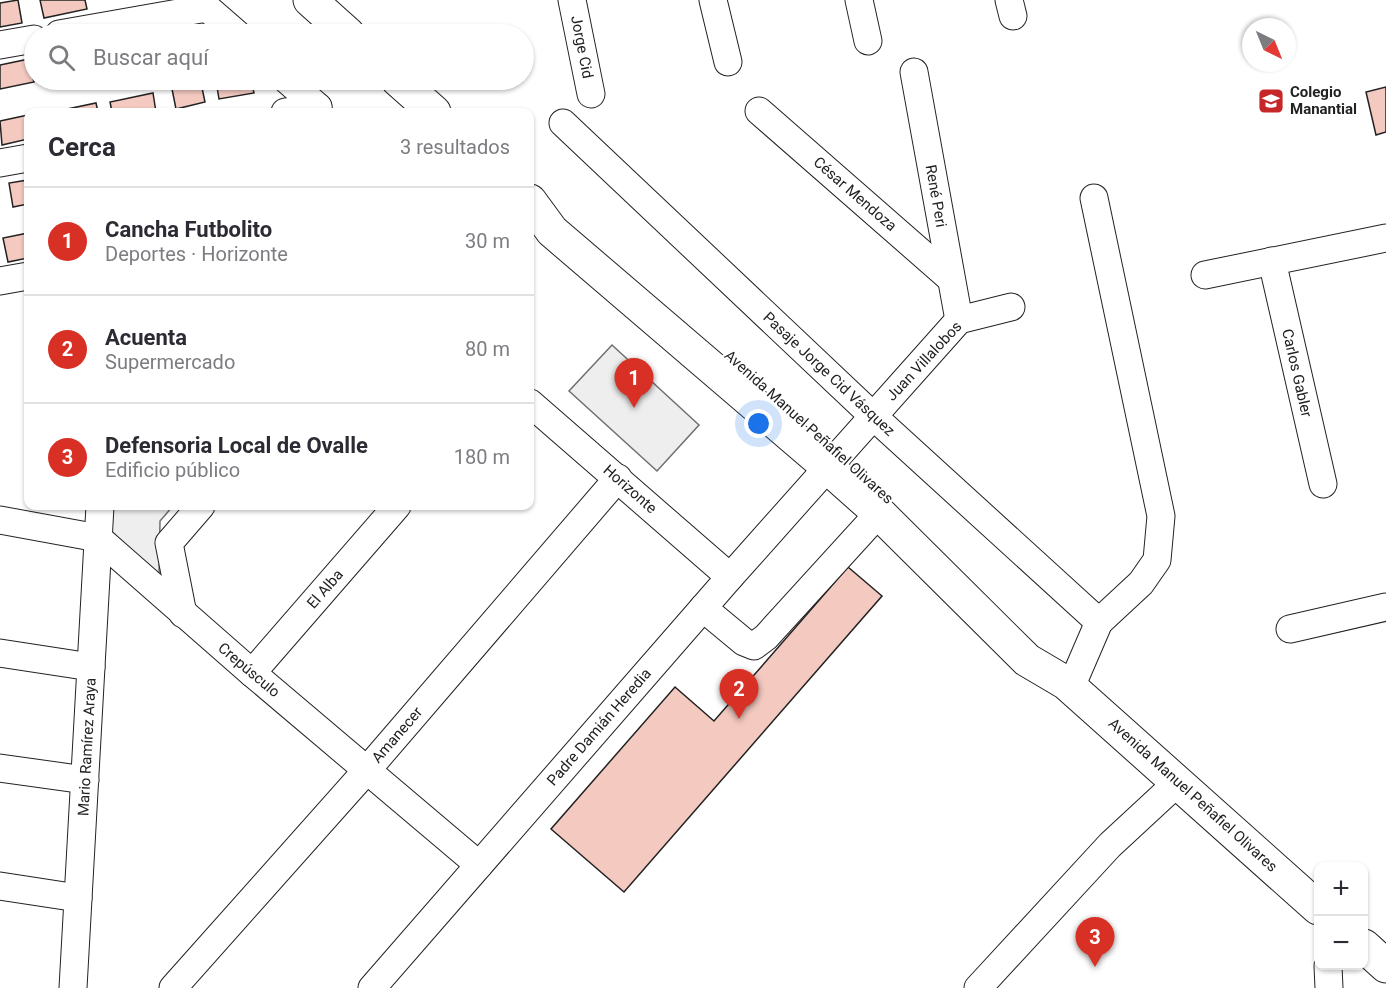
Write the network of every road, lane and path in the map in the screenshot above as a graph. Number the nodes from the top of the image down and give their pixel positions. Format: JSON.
{"nodes":[{"id":1,"x":310,"y":0,"type":"edge"},
{"id":2,"x":572,"y":0,"type":"edge"},
{"id":3,"x":713,"y":0,"type":"edge"},
{"id":4,"x":859,"y":0,"type":"edge"},
{"id":5,"x":203,"y":4,"type":"edge"},
{"id":6,"x":107,"y":24,"type":"edge"},
{"id":7,"x":226,"y":24,"type":"edge"},
{"id":8,"x":337,"y":24,"type":"edge"},
{"id":9,"x":24,"y":41,"type":"edge"},
{"id":10,"x":868,"y":42,"type":"dead end"},
{"id":11,"x":0,"y":45,"type":"edge"},
{"id":12,"x":728,"y":62,"type":"dead end"},
{"id":13,"x":914,"y":72,"type":"dead end"},
{"id":14,"x":298,"y":90,"type":"edge"},
{"id":15,"x":409,"y":90,"type":"edge"},
{"id":16,"x":591,"y":94,"type":"dead end"},
{"id":17,"x":311,"y":108,"type":"edge"},
{"id":18,"x":430,"y":108,"type":"edge"},
{"id":19,"x":759,"y":111,"type":"dead end"},
{"id":20,"x":563,"y":123,"type":"dead end"},
{"id":21,"x":24,"y":159,"type":"edge"},
{"id":22,"x":0,"y":163,"type":"edge"},
{"id":23,"x":1094,"y":198,"type":"dead end"},
{"id":24,"x":534,"y":199,"type":"edge"},
{"id":25,"x":534,"y":206,"type":"edge"},
{"id":26,"x":1386,"y":238,"type":"edge"},
{"id":27,"x":1272,"y":261,"type":"junction"},
{"id":28,"x":1205,"y":275,"type":"dead end"},
{"id":29,"x":24,"y":277,"type":"edge"},
{"id":30,"x":950,"y":278,"type":"junction"},
{"id":31,"x":0,"y":281,"type":"edge"},
{"id":32,"x":1011,"y":307,"type":"dead end"},
{"id":33,"x":959,"y":320,"type":"junction"},
{"id":34,"x":534,"y":406,"type":"edge"},
{"id":35,"x":873,"y":416,"type":"junction"},
{"id":36,"x":834,"y":460,"type":"junction"},
{"id":37,"x":618,"y":478,"type":"junction"},
{"id":38,"x":1323,"y":484,"type":"dead end"},
{"id":39,"x":100,"y":510,"type":"edge"},
{"id":40,"x":198,"y":510,"type":"edge"},
{"id":41,"x":394,"y":510,"type":"edge"},
{"id":42,"x":879,"y":513,"type":"junction"},
{"id":43,"x":0,"y":520,"type":"edge"},
{"id":44,"x":98,"y":538,"type":"junction"},
{"id":45,"x":730,"y":577,"type":"junction"},
{"id":46,"x":1386,"y":606,"type":"edge"},
{"id":47,"x":703,"y":609,"type":"junction"},
{"id":48,"x":183,"y":614,"type":"junction"},
{"id":49,"x":1099,"y":622,"type":"junction"},
{"id":50,"x":1290,"y":629,"type":"dead end"},
{"id":51,"x":0,"y":653,"type":"edge"},
{"id":52,"x":91,"y":667,"type":"junction"},
{"id":53,"x":252,"y":673,"type":"junction"},
{"id":54,"x":1069,"y":685,"type":"junction"},
{"id":55,"x":0,"y":768,"type":"edge"},
{"id":56,"x":367,"y":770,"type":"junction"},
{"id":57,"x":85,"y":780,"type":"junction"},
{"id":58,"x":1178,"y":782,"type":"junction"},
{"id":59,"x":479,"y":865,"type":"junction"},
{"id":60,"x":0,"y":886,"type":"edge"},
{"id":61,"x":78,"y":898,"type":"junction"},
{"id":62,"x":1314,"y":904,"type":"edge"},
{"id":63,"x":1386,"y":942,"type":"edge"},
{"id":64,"x":1368,"y":944,"type":"edge"},
{"id":65,"x":1368,"y":948,"type":"edge"},
{"id":66,"x":1386,"y":966,"type":"edge"},
{"id":67,"x":1328,"y":970,"type":"edge"},
{"id":68,"x":73,"y":988,"type":"edge"},
{"id":69,"x":173,"y":988,"type":"edge"},
{"id":70,"x":372,"y":988,"type":"edge"},
{"id":71,"x":978,"y":988,"type":"edge"},
{"id":72,"x":1329,"y":988,"type":"edge"}],
"edges":[{"from":1,"to":8,"type":"main road"},
{"from":2,"to":16,"type":"street","name":"Jorge Cid"},
{"from":3,"to":12,"type":"street"},
{"from":4,"to":10,"type":"street"},
{"from":5,"to":6,"type":"street"},
{"from":5,"to":7,"type":"street"},
{"from":9,"to":11,"type":"street"},
{"from":13,"to":30,"type":"street","name":"René Peri"},
{"from":14,"to":17,"type":"street"},
{"from":15,"to":18,"type":"main road"},
{"from":19,"to":30,"type":"street","name":"César Mendoza"},
{"from":20,"to":35,"type":"street","name":"Pasaje Jorge Cid Vásquez"},
{"from":21,"to":22,"type":"street"},
{"from":23,"to":49,"type":"street"},
{"from":24,"to":36,"type":"main road","name":"Avenida Manuel Peñafiel Olivares"},
{"from":25,"to":36,"type":"main road","name":"Avenida Manuel Peñafiel Olivares"},
{"from":26,"to":27,"type":"street"},
{"from":27,"to":28,"type":"street"},
{"from":27,"to":38,"type":"street","name":"Carlos Gabler"},
{"from":29,"to":31,"type":"street"},
{"from":30,"to":33,"type":"street","name":"René Peri"},
{"from":32,"to":33,"type":"street","name":"Juan Villalobos"},
{"from":33,"to":35,"type":"street","name":"Juan Villalobos"},
{"from":34,"to":37,"type":"street","name":"Horizonte"},
{"from":35,"to":36,"type":"street","name":"Juan Villalobos"},
{"from":35,"to":49,"type":"street","name":"Pasaje Jorge Cid Vásquez"},
{"from":36,"to":42,"type":"main road","name":"Avenida Manuel Peñafiel Olivares"},
{"from":36,"to":45,"type":"street","name":"Padre Damián Heredia"},
{"from":36,"to":54,"type":"main road","name":"Avenida Manuel Peñafiel Olivares"},
{"from":37,"to":45,"type":"street","name":"Horizonte"},
{"from":37,"to":56,"type":"street","name":"Amanecer"},
{"from":39,"to":44,"type":"street","name":"Mario Ramírez Araya"},
{"from":40,"to":48,"type":"street"},
{"from":41,"to":53,"type":"street","name":"El Alba"},
{"from":42,"to":47,"type":"street"},
{"from":42,"to":54,"type":"main road","name":"Avenida Manuel Peñafiel Olivares"},
{"from":43,"to":44,"type":"street"},
{"from":44,"to":48,"type":"street","name":"Crepúsculo"},
{"from":44,"to":52,"type":"street","name":"Mario Ramírez Araya"},
{"from":45,"to":47,"type":"street","name":"Padre Damián Heredia"},
{"from":46,"to":50,"type":"street"},
{"from":47,"to":59,"type":"street","name":"Padre Damián Heredia"},
{"from":48,"to":53,"type":"street","name":"Crepúsculo"},
{"from":49,"to":54,"type":"street"},
{"from":51,"to":52,"type":"street"},
{"from":52,"to":57,"type":"street","name":"Mario Ramírez Araya"},
{"from":53,"to":56,"type":"street","name":"Crepúsculo"},
{"from":54,"to":58,"type":"main road","name":"Avenida Manuel Peñafiel Olivares"},
{"from":55,"to":57,"type":"street"},
{"from":56,"to":59,"type":"street","name":"Crepúsculo"},
{"from":56,"to":69,"type":"street","name":"Amanecer"},
{"from":57,"to":61,"type":"street","name":"Mario Ramírez Araya"},
{"from":58,"to":62,"type":"main road","name":"Avenida Manuel Peñafiel Olivares"},
{"from":58,"to":71,"type":"street"},
{"from":59,"to":70,"type":"street","name":"Padre Damián Heredia"},
{"from":60,"to":61,"type":"street"},
{"from":61,"to":68,"type":"street","name":"Mario Ramírez Araya"},
{"from":63,"to":64,"type":"main road"},
{"from":65,"to":66,"type":"main road"},
{"from":67,"to":72,"type":"street"}]}
